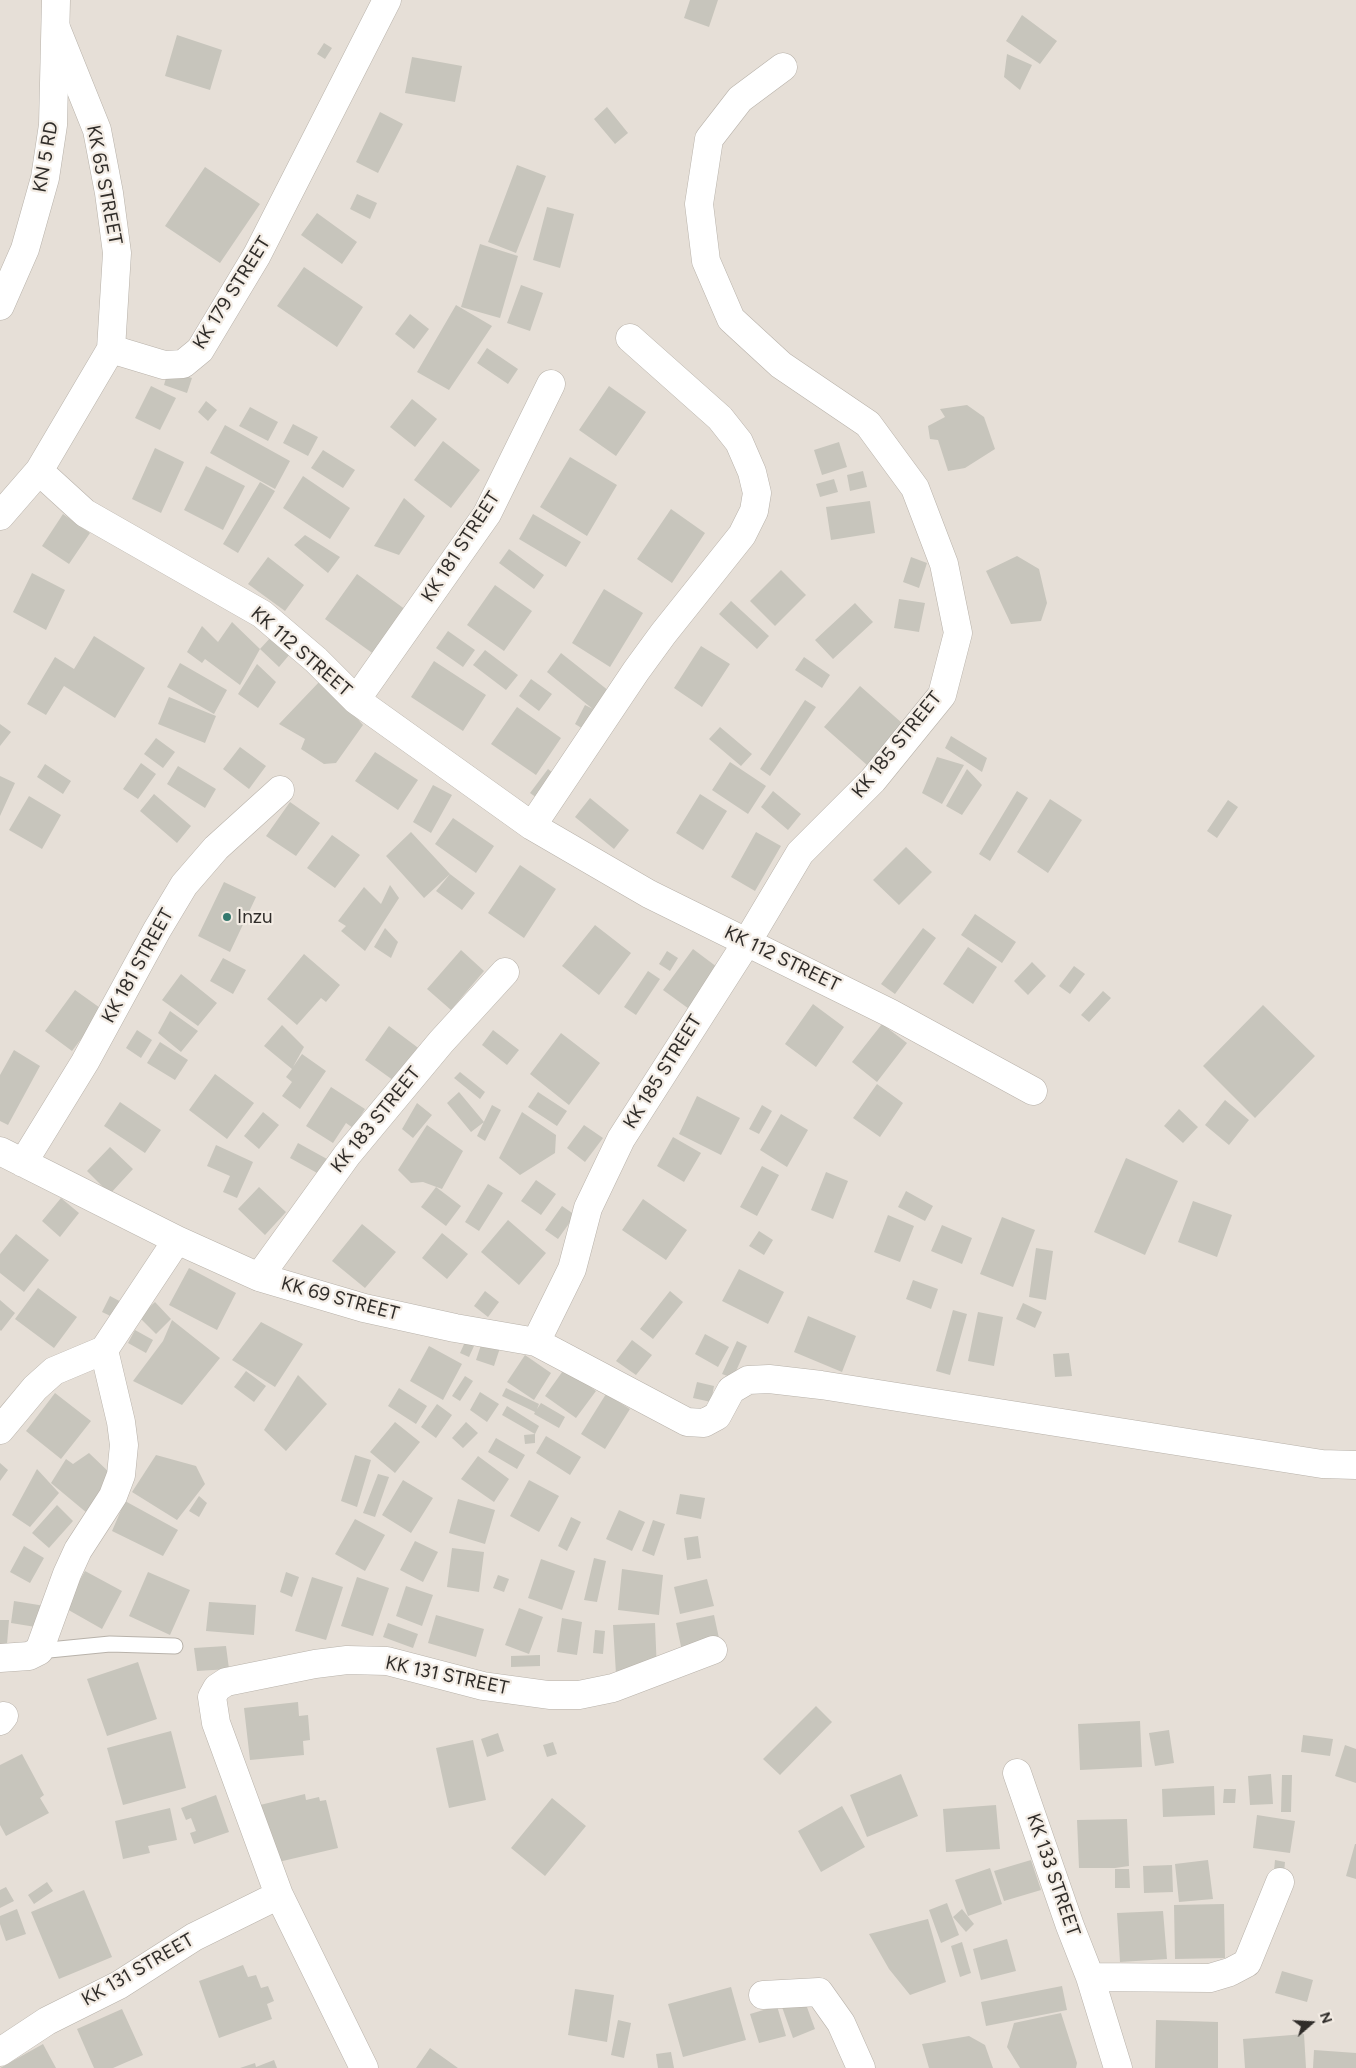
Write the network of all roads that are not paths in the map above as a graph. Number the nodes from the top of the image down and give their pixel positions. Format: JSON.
{"nodes":[{"id":1,"x":56,"y":0,"type":"edge"},
{"id":2,"x":388,"y":0,"type":"edge"},
{"id":3,"x":56,"y":28,"type":"junction"},
{"id":4,"x":783,"y":67,"type":"dead end"},
{"id":5,"x":0,"y":306,"type":"edge"},
{"id":6,"x":630,"y":338,"type":"dead end"},
{"id":7,"x":111,"y":349,"type":"junction"},
{"id":8,"x":551,"y":384,"type":"dead end"},
{"id":9,"x":39,"y":471,"type":"junction"},
{"id":10,"x":0,"y":516,"type":"edge"},
{"id":11,"x":356,"y":700,"type":"junction"},
{"id":12,"x":280,"y":790,"type":"dead end"},
{"id":13,"x":532,"y":826,"type":"junction"},
{"id":14,"x":746,"y":942,"type":"junction"},
{"id":15,"x":505,"y":972,"type":"dead end"},
{"id":16,"x":1033,"y":1091,"type":"dead end"},
{"id":17,"x":12,"y":1157,"type":"edge"},
{"id":18,"x":177,"y":1240,"type":"junction"},
{"id":19,"x":259,"y":1277,"type":"junction"},
{"id":20,"x":536,"y":1342,"type":"junction"},
{"id":21,"x":104,"y":1350,"type":"junction"},
{"id":22,"x":0,"y":1430,"type":"edge"},
{"id":23,"x":1356,"y":1465,"type":"edge"},
{"id":24,"x":175,"y":1646,"type":"dead end"},
{"id":25,"x":713,"y":1650,"type":"dead end"},
{"id":26,"x":39,"y":1651,"type":"junction"},
{"id":27,"x":0,"y":1658,"type":"edge"},
{"id":28,"x":1017,"y":1773,"type":"dead end"},
{"id":29,"x":1280,"y":1882,"type":"dead end"},
{"id":30,"x":279,"y":1895,"type":"junction"},
{"id":31,"x":1090,"y":1977,"type":"junction"},
{"id":32,"x":763,"y":1996,"type":"dead end"},
{"id":33,"x":0,"y":2052,"type":"edge"},
{"id":34,"x":364,"y":2068,"type":"edge"},
{"id":35,"x":861,"y":2068,"type":"edge"},
{"id":36,"x":1118,"y":2068,"type":"edge"}],
"edges":[{"from":1,"to":3,"type":"street","name":"KN 5 RD"},
{"from":2,"to":7,"type":"street","name":"KK 179 STREET"},
{"from":3,"to":5,"type":"street","name":"KN 5 RD"},
{"from":3,"to":7,"type":"street","name":"KK 65 STREET"},
{"from":4,"to":14,"type":"street","name":"KK 185 STREET"},
{"from":6,"to":13,"type":"street"},
{"from":7,"to":9,"type":"street"},
{"from":8,"to":11,"type":"street","name":"KK 181 STREET"},
{"from":9,"to":10,"type":"street"},
{"from":9,"to":11,"type":"street","name":"KK 112 STREET"},
{"from":11,"to":13,"type":"street","name":"KK 112 STREET"},
{"from":12,"to":17,"type":"street","name":"KK 181 STREET"},
{"from":13,"to":14,"type":"street","name":"KK 112 STREET"},
{"from":14,"to":16,"type":"street","name":"KK 112 STREET"},
{"from":14,"to":20,"type":"street","name":"KK 185 STREET"},
{"from":15,"to":19,"type":"street","name":"KK 183 STREET"},
{"from":17,"to":18,"type":"street","name":"KK 69 STREET"},
{"from":18,"to":19,"type":"street","name":"KK 69 STREET"},
{"from":18,"to":21,"type":"street"},
{"from":19,"to":20,"type":"street","name":"KK 69 STREET"},
{"from":20,"to":23,"type":"street","name":"KK 69 STREET"},
{"from":21,"to":22,"type":"street"},
{"from":21,"to":26,"type":"street"},
{"from":24,"to":26,"type":"lane"},
{"from":25,"to":30,"type":"street","name":"KK 131 STREET"},
{"from":26,"to":27,"type":"street"},
{"from":28,"to":31,"type":"street","name":"KK 133 STREET"},
{"from":29,"to":31,"type":"street"},
{"from":30,"to":33,"type":"street","name":"KK 131 STREET"},
{"from":30,"to":34,"type":"street","name":"KK 131 STREET"},
{"from":31,"to":36,"type":"street","name":"KK 133 STREET"},
{"from":32,"to":35,"type":"street"}]}
